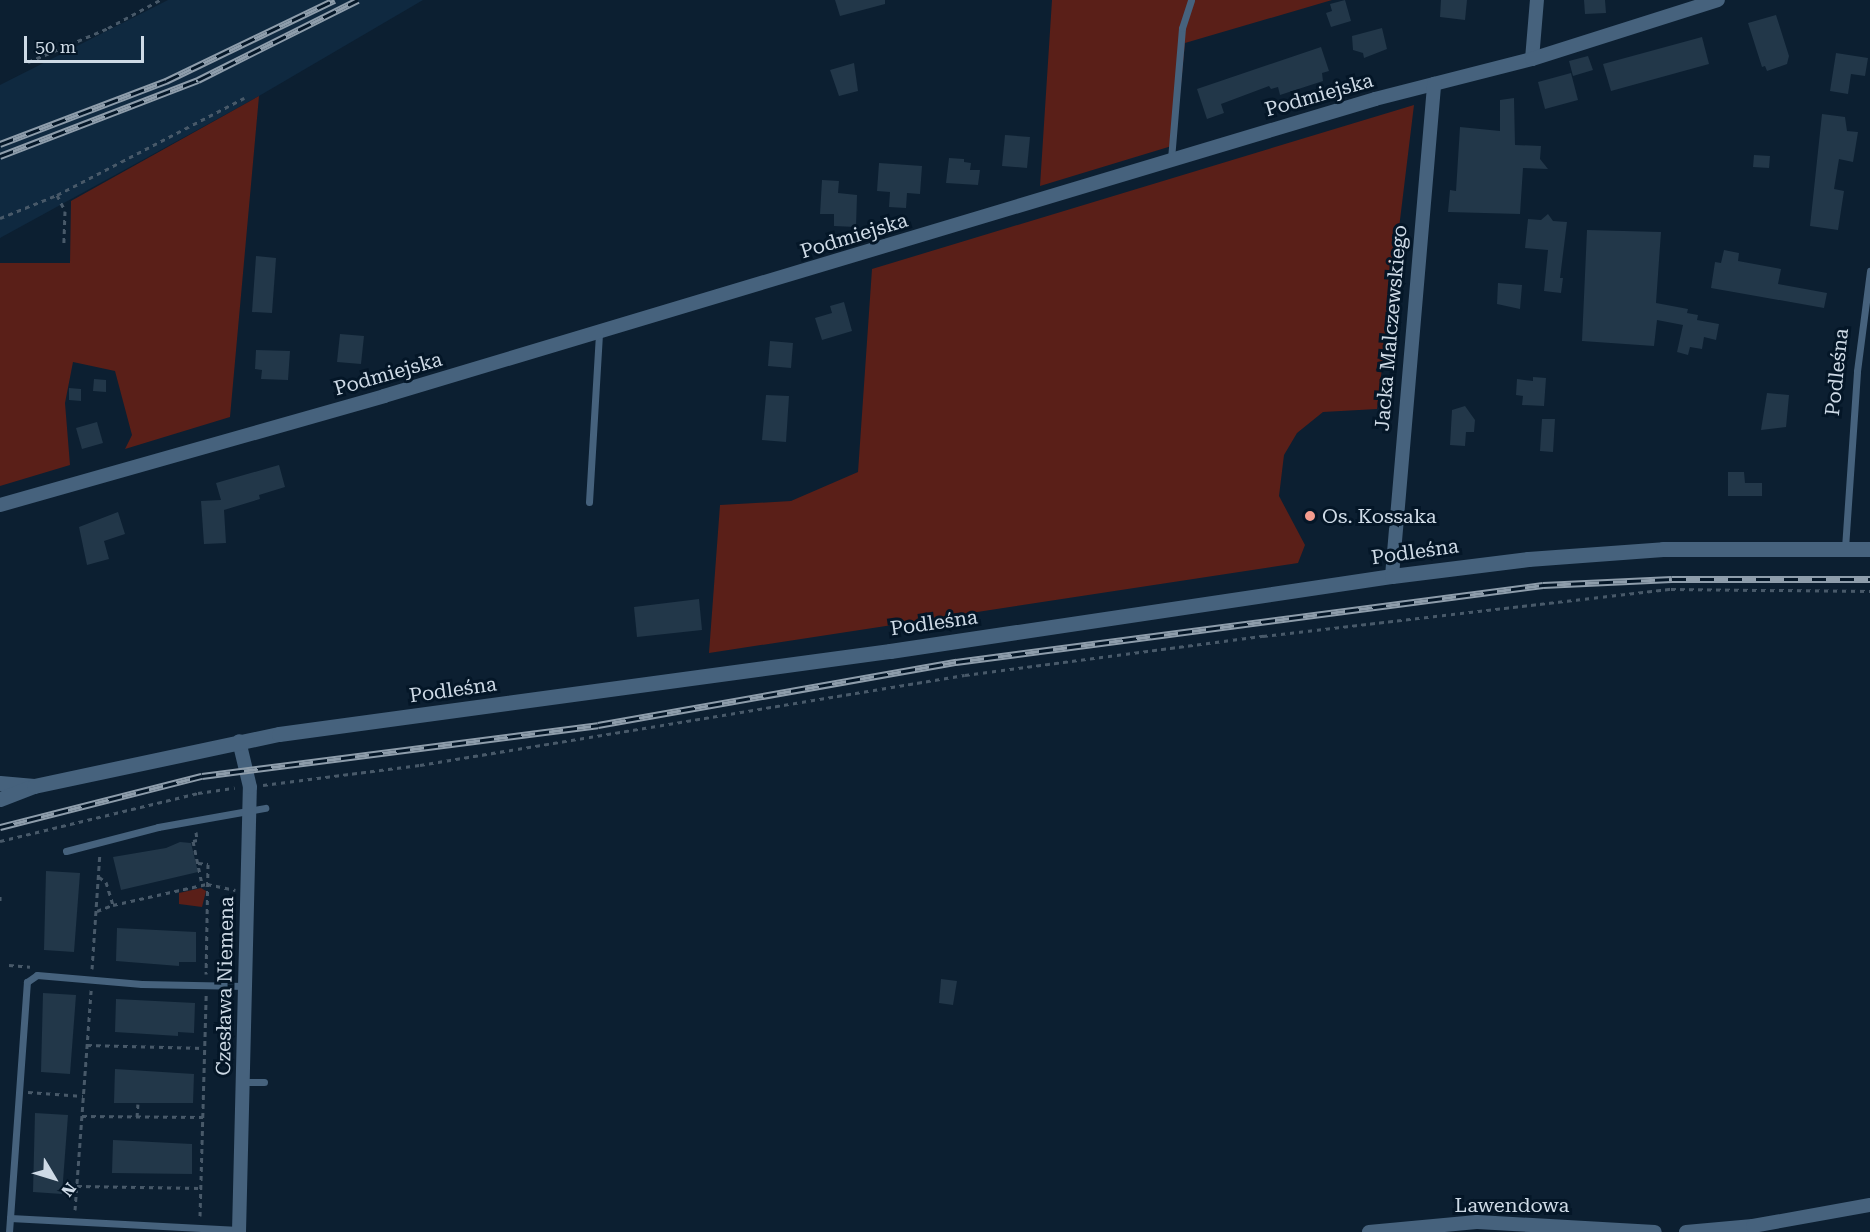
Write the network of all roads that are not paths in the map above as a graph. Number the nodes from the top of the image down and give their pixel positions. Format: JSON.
{"nodes":[{"id":1,"x":1191,"y":0,"type":"edge"},
{"id":2,"x":1537,"y":0,"type":"edge"},
{"id":3,"x":1714,"y":1,"type":"edge"},
{"id":4,"x":1532,"y":59,"type":"junction"},
{"id":5,"x":1434,"y":84,"type":"junction"},
{"id":6,"x":1171,"y":159,"type":"junction"},
{"id":7,"x":1870,"y":272,"type":"edge"},
{"id":8,"x":599,"y":332,"type":"junction"},
{"id":9,"x":589,"y":502,"type":"dead end"},
{"id":10,"x":0,"y":505,"type":"edge"},
{"id":11,"x":1845,"y":548,"type":"junction"},
{"id":12,"x":1870,"y":549,"type":"edge"},
{"id":13,"x":1392,"y":576,"type":"junction"},
{"id":14,"x":239,"y":741,"type":"junction"},
{"id":15,"x":0,"y":783,"type":"edge"},
{"id":16,"x":34,"y":786,"type":"junction"},
{"id":17,"x":0,"y":800,"type":"edge"},
{"id":18,"x":265,"y":808,"type":"dead end"},
{"id":19,"x":248,"y":812,"type":"junction"},
{"id":20,"x":66,"y":851,"type":"dead end"},
{"id":21,"x":245,"y":986,"type":"junction"},
{"id":22,"x":243,"y":1082,"type":"junction"},
{"id":23,"x":264,"y":1082,"type":"dead end"},
{"id":24,"x":1870,"y":1205,"type":"edge"},
{"id":25,"x":10,"y":1218,"type":"junction"},
{"id":26,"x":1534,"y":1228,"type":"edge"},
{"id":27,"x":1752,"y":1229,"type":"edge"},
{"id":28,"x":239,"y":1231,"type":"edge"},
{"id":29,"x":9,"y":1232,"type":"edge"},
{"id":30,"x":1369,"y":1232,"type":"edge"},
{"id":31,"x":1655,"y":1232,"type":"edge"},
{"id":32,"x":1686,"y":1232,"type":"edge"}],
"edges":[{"from":1,"to":6,"type":"lane"},
{"from":2,"to":4,"type":"street"},
{"from":3,"to":4,"type":"street","name":"Podmiejska"},
{"from":4,"to":5,"type":"street","name":"Podmiejska"},
{"from":5,"to":6,"type":"street","name":"Podmiejska"},
{"from":5,"to":13,"type":"street","name":"Jacka Malczewskiego"},
{"from":6,"to":8,"type":"street","name":"Podmiejska"},
{"from":7,"to":11,"type":"lane","name":"Podleśna"},
{"from":8,"to":9,"type":"lane"},
{"from":8,"to":10,"type":"street","name":"Podmiejska"},
{"from":11,"to":12,"type":"street","name":"Podleśna"},
{"from":11,"to":13,"type":"street","name":"Podleśna"},
{"from":13,"to":14,"type":"street","name":"Podleśna"},
{"from":14,"to":16,"type":"street","name":"Podleśna"},
{"from":14,"to":19,"type":"street","name":"Czesława Niemena"},
{"from":15,"to":16,"type":"street","name":"Podleśna"},
{"from":16,"to":17,"type":"street","name":"Podleśna"},
{"from":18,"to":19,"type":"lane"},
{"from":19,"to":20,"type":"lane"},
{"from":19,"to":21,"type":"street","name":"Czesława Niemena"},
{"from":21,"to":22,"type":"street","name":"Czesława Niemena"},
{"from":21,"to":25,"type":"lane"},
{"from":22,"to":23,"type":"lane"},
{"from":22,"to":28,"type":"street","name":"Czesława Niemena"},
{"from":24,"to":27,"type":"street"},
{"from":25,"to":28,"type":"lane"},
{"from":25,"to":29,"type":"lane"},
{"from":26,"to":30,"type":"street","name":"Lawendowa"},
{"from":26,"to":31,"type":"street","name":"Lawendowa"},
{"from":27,"to":32,"type":"street"}]}
